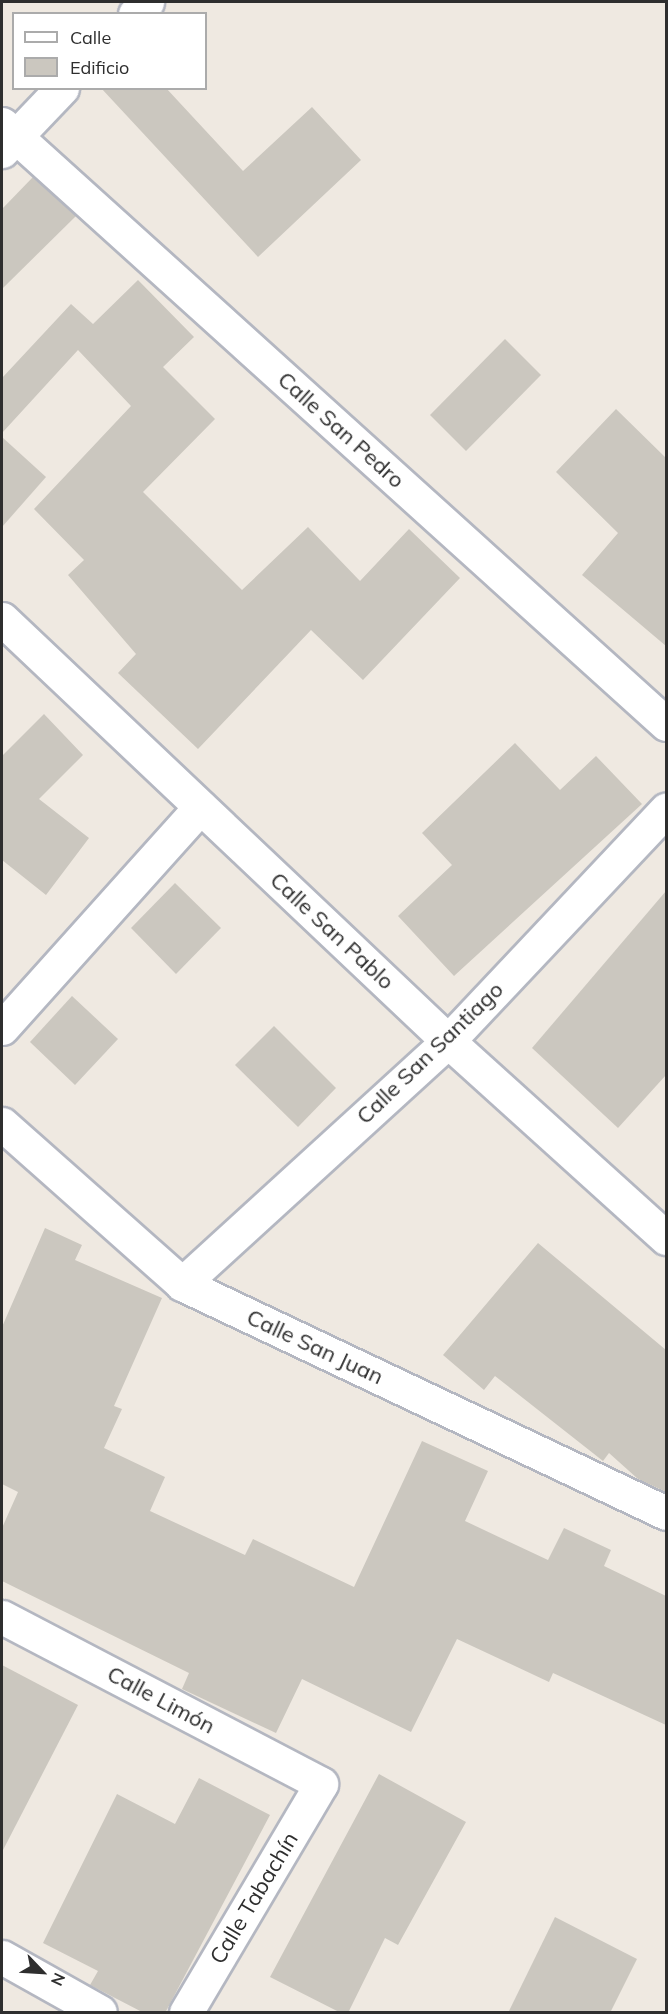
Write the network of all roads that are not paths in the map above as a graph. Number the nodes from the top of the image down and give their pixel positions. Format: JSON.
{"nodes":[{"id":1,"x":60,"y":90,"type":"edge"},
{"id":2,"x":6,"y":137,"type":"edge"},
{"id":3,"x":2,"y":619,"type":"edge"},
{"id":4,"x":666,"y":724,"type":"edge"},
{"id":5,"x":200,"y":807,"type":"junction"},
{"id":6,"x":666,"y":810,"type":"edge"},
{"id":7,"x":2,"y":1028,"type":"edge"},
{"id":8,"x":448,"y":1041,"type":"junction"},
{"id":9,"x":2,"y":1124,"type":"edge"},
{"id":10,"x":666,"y":1238,"type":"edge"},
{"id":11,"x":182,"y":1284,"type":"junction"},
{"id":12,"x":666,"y":1513,"type":"edge"},
{"id":13,"x":2,"y":1617,"type":"edge"},
{"id":14,"x":321,"y":1784,"type":"joint"},
{"id":15,"x":2,"y":1957,"type":"edge"},
{"id":16,"x":100,"y":2013,"type":"edge"},
{"id":17,"x":186,"y":2013,"type":"edge"}],
"edges":[{"from":1,"to":2,"type":"street"},
{"from":2,"to":4,"type":"street","name":"Calle San Pedro"},
{"from":3,"to":5,"type":"street","name":"Calle San Pablo"},
{"from":5,"to":7,"type":"street"},
{"from":5,"to":8,"type":"street","name":"Calle San Pablo"},
{"from":6,"to":8,"type":"street","name":"Calle San Santiago"},
{"from":8,"to":10,"type":"street","name":"Calle San Pablo"},
{"from":8,"to":11,"type":"street","name":"Calle San Santiago"},
{"from":9,"to":11,"type":"street","name":"Calle San Juan"},
{"from":11,"to":12,"type":"street","name":"Calle San Juan"},
{"from":13,"to":14,"type":"street","name":"Calle Limón"},
{"from":14,"to":17,"type":"street","name":"Calle Tabachín"},
{"from":15,"to":16,"type":"street"}]}
